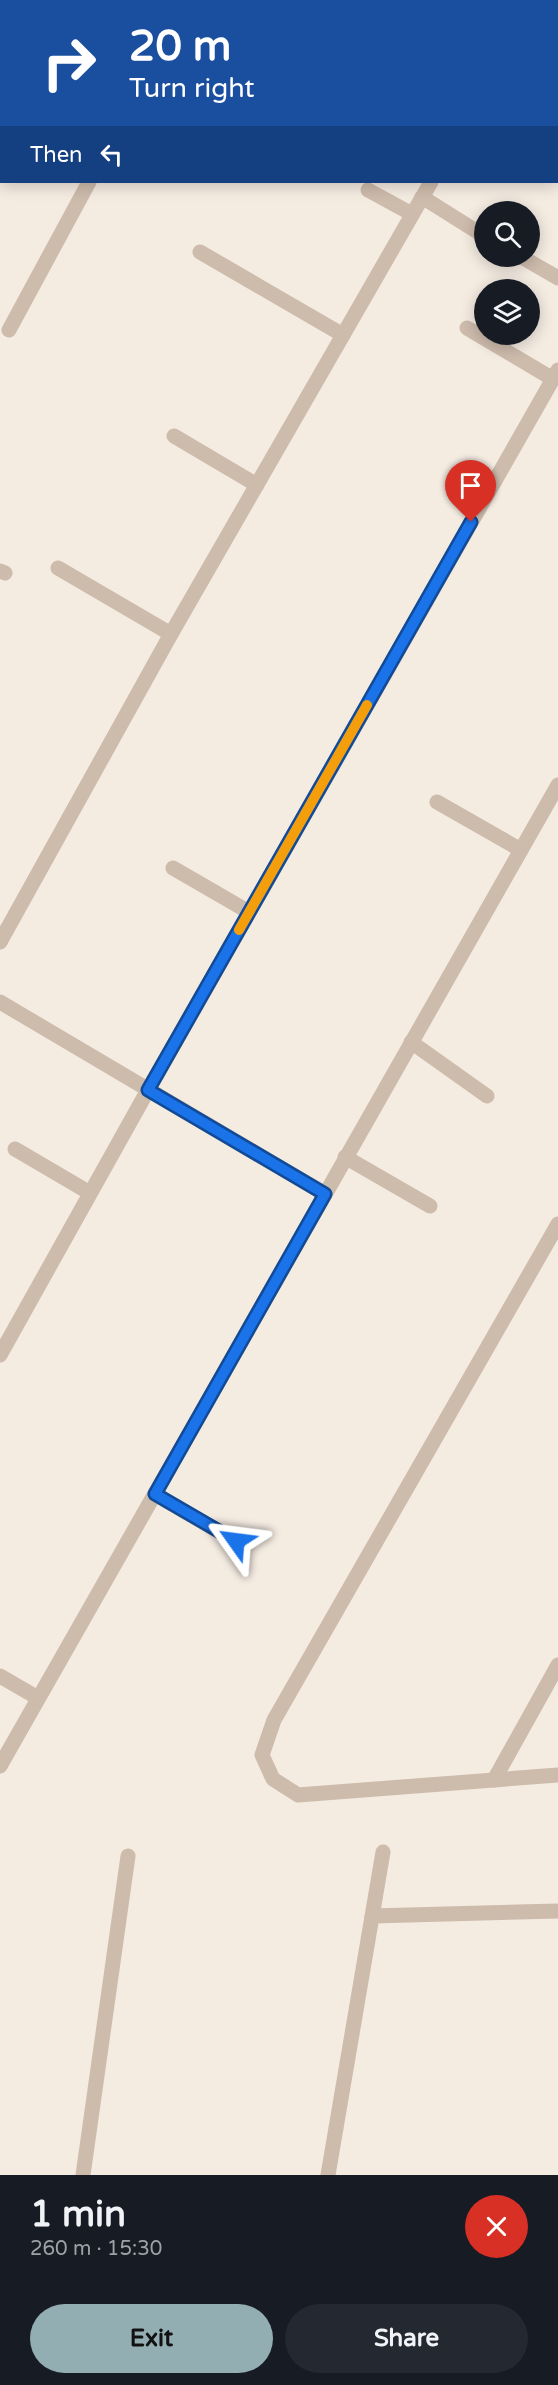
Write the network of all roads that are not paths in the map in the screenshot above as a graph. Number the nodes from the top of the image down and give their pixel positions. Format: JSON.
{"nodes":[{"id":1,"x":88,"y":183,"type":"edge"},
{"id":2,"x":430,"y":183,"type":"edge"},
{"id":3,"x":368,"y":190,"type":"dead end"},
{"id":4,"x":422,"y":198,"type":"junction"},
{"id":5,"x":411,"y":214,"type":"junction"},
{"id":6,"x":474,"y":230,"type":"edge"},
{"id":7,"x":200,"y":252,"type":"dead end"},
{"id":8,"x":539,"y":267,"type":"edge"},
{"id":9,"x":558,"y":278,"type":"edge"},
{"id":10,"x":467,"y":328,"type":"dead end"},
{"id":11,"x":9,"y":330,"type":"dead end"},
{"id":12,"x":343,"y":335,"type":"junction"},
{"id":13,"x":556,"y":375,"type":"edge"},
{"id":14,"x":174,"y":436,"type":"dead end"},
{"id":15,"x":257,"y":484,"type":"junction"},
{"id":16,"x":58,"y":568,"type":"dead end"},
{"id":17,"x":171,"y":634,"type":"junction"},
{"id":18,"x":558,"y":785,"type":"edge"},
{"id":19,"x":437,"y":802,"type":"dead end"},
{"id":20,"x":521,"y":850,"type":"junction"},
{"id":21,"x":173,"y":868,"type":"dead end"},
{"id":22,"x":249,"y":912,"type":"junction"},
{"id":23,"x":1,"y":936,"type":"edge"},
{"id":24,"x":0,"y":1002,"type":"edge"},
{"id":25,"x":411,"y":1042,"type":"junction"},
{"id":26,"x":148,"y":1090,"type":"junction"},
{"id":27,"x":488,"y":1096,"type":"dead end"},
{"id":28,"x":15,"y":1149,"type":"dead end"},
{"id":29,"x":345,"y":1157,"type":"junction"},
{"id":30,"x":90,"y":1193,"type":"junction"},
{"id":31,"x":325,"y":1194,"type":"junction"},
{"id":32,"x":430,"y":1206,"type":"dead end"},
{"id":33,"x":558,"y":1224,"type":"edge"},
{"id":34,"x":0,"y":1355,"type":"edge"},
{"id":35,"x":155,"y":1494,"type":"junction"},
{"id":36,"x":236,"y":1541,"type":"dead end"},
{"id":37,"x":558,"y":1665,"type":"edge"},
{"id":38,"x":0,"y":1676,"type":"edge"},
{"id":39,"x":39,"y":1698,"type":"junction"},
{"id":40,"x":0,"y":1766,"type":"edge"},
{"id":41,"x":558,"y":1775,"type":"edge"},
{"id":42,"x":494,"y":1780,"type":"junction"},
{"id":43,"x":383,"y":1852,"type":"dead end"},
{"id":44,"x":129,"y":1856,"type":"dead end"},
{"id":45,"x":558,"y":1911,"type":"edge"},
{"id":46,"x":372,"y":1916,"type":"junction"},
{"id":47,"x":83,"y":2175,"type":"edge"},
{"id":48,"x":328,"y":2175,"type":"edge"}],
"edges":[{"from":1,"to":11,"type":"street"},
{"from":2,"to":4,"type":"street"},
{"from":3,"to":5,"type":"street"},
{"from":4,"to":5,"type":"street"},
{"from":4,"to":6,"type":"street"},
{"from":5,"to":12,"type":"street"},
{"from":7,"to":12,"type":"street"},
{"from":8,"to":9,"type":"street"},
{"from":10,"to":13,"type":"street"},
{"from":12,"to":15,"type":"street"},
{"from":13,"to":22,"type":"street"},
{"from":14,"to":15,"type":"street"},
{"from":15,"to":17,"type":"street"},
{"from":16,"to":17,"type":"street"},
{"from":17,"to":23,"type":"street"},
{"from":18,"to":20,"type":"street"},
{"from":19,"to":20,"type":"street"},
{"from":20,"to":25,"type":"street"},
{"from":21,"to":22,"type":"street"},
{"from":22,"to":26,"type":"street"},
{"from":24,"to":26,"type":"street"},
{"from":25,"to":27,"type":"street"},
{"from":25,"to":29,"type":"street"},
{"from":26,"to":30,"type":"street"},
{"from":26,"to":31,"type":"street"},
{"from":28,"to":30,"type":"street"},
{"from":29,"to":31,"type":"street"},
{"from":29,"to":32,"type":"street"},
{"from":30,"to":34,"type":"street"},
{"from":31,"to":35,"type":"street"},
{"from":33,"to":42,"type":"street"},
{"from":35,"to":36,"type":"street"},
{"from":35,"to":39,"type":"street"},
{"from":37,"to":42,"type":"street"},
{"from":38,"to":39,"type":"street"},
{"from":39,"to":40,"type":"street"},
{"from":41,"to":42,"type":"street"},
{"from":43,"to":46,"type":"street"},
{"from":44,"to":47,"type":"street"},
{"from":45,"to":46,"type":"street"},
{"from":46,"to":48,"type":"street"}]}
